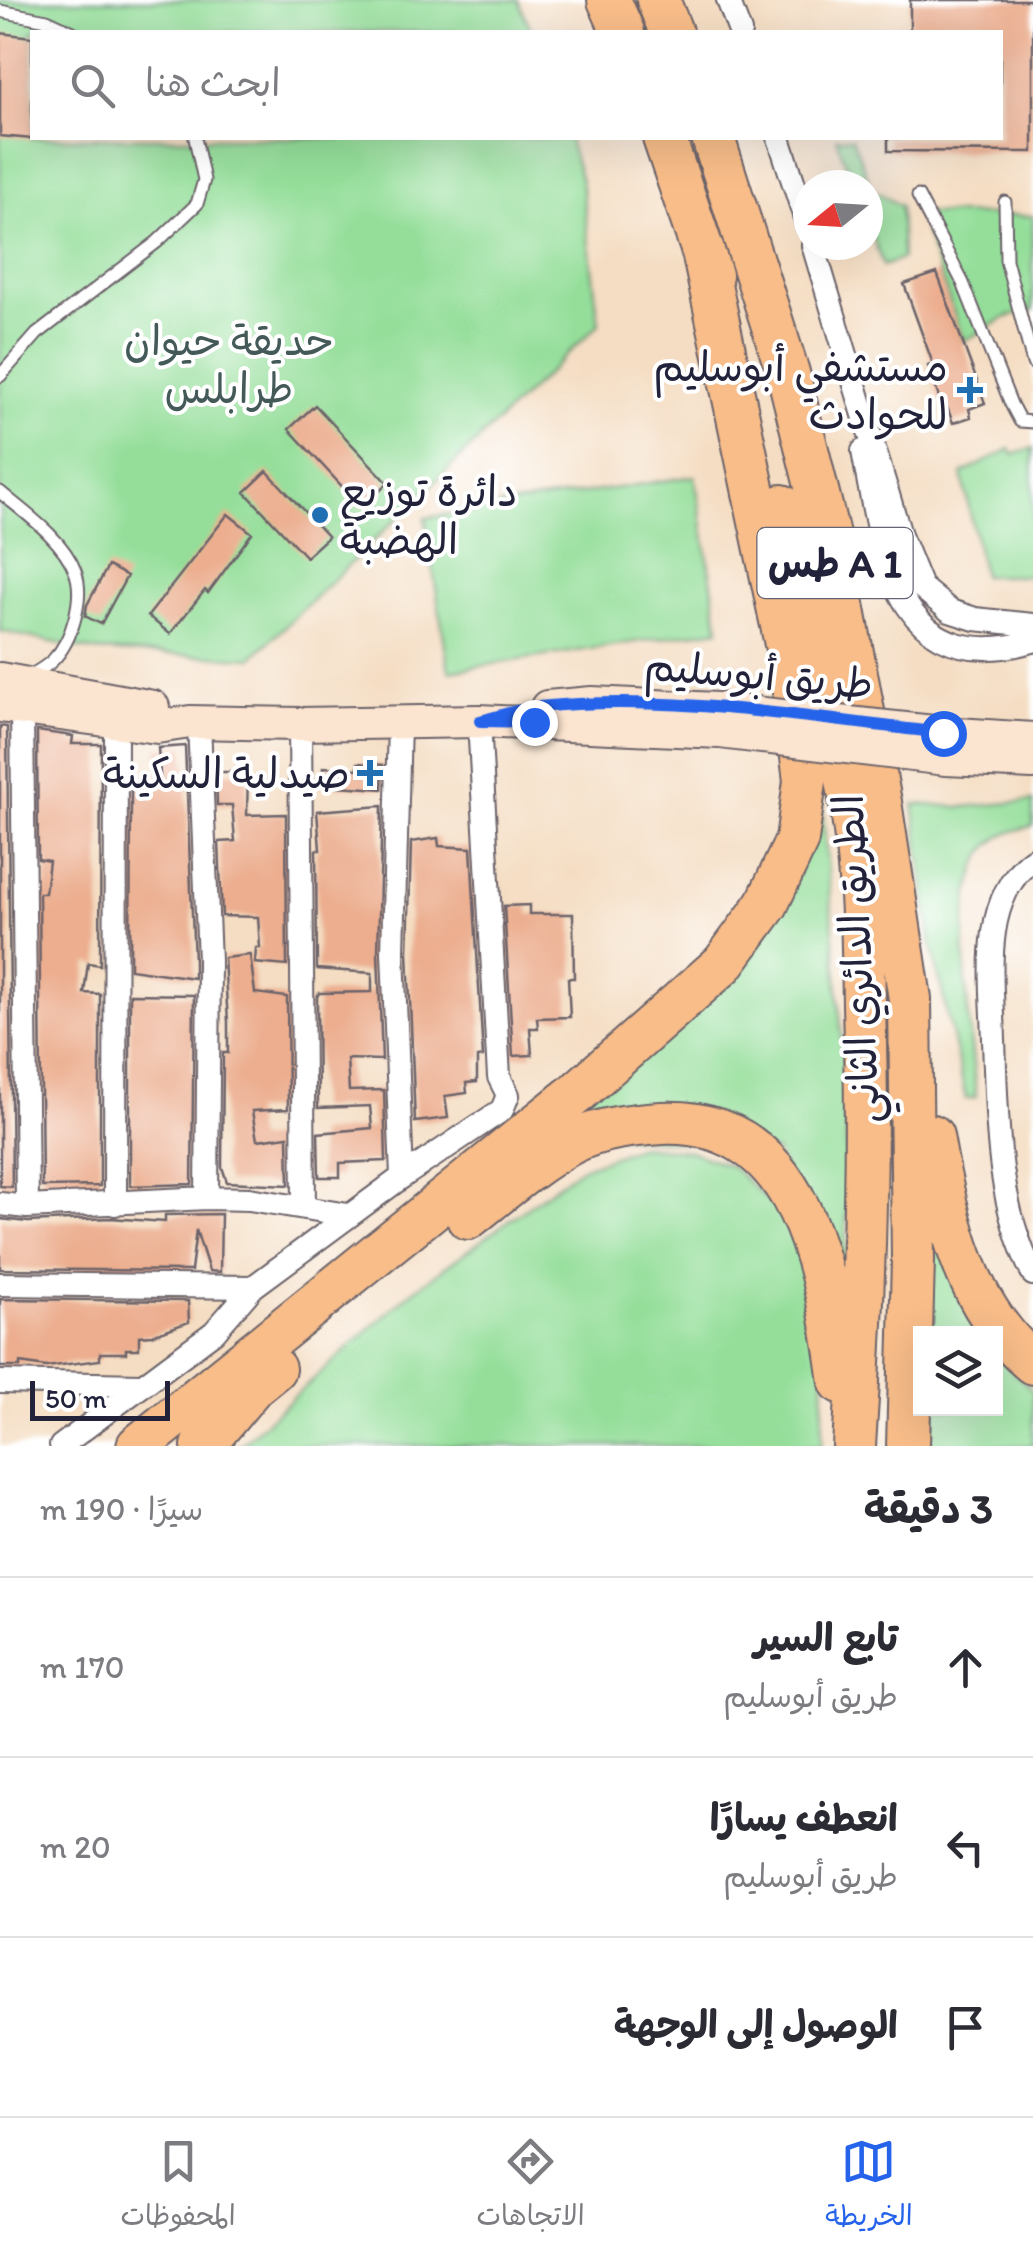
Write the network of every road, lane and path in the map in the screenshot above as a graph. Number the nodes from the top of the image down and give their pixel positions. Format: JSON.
{"nodes":[{"id":1,"x":609,"y":0,"type":"edge"},
{"id":2,"x":658,"y":0,"type":"edge"},
{"id":3,"x":728,"y":0,"type":"edge"},
{"id":4,"x":0,"y":11,"type":"edge"},
{"id":5,"x":70,"y":30,"type":"edge"},
{"id":6,"x":622,"y":30,"type":"edge"},
{"id":7,"x":670,"y":30,"type":"edge"},
{"id":8,"x":739,"y":30,"type":"edge"},
{"id":9,"x":195,"y":140,"type":"edge"},
{"id":10,"x":665,"y":140,"type":"edge"},
{"id":11,"x":714,"y":140,"type":"edge"},
{"id":12,"x":780,"y":140,"type":"edge"},
{"id":13,"x":793,"y":181,"type":"edge"},
{"id":14,"x":918,"y":196,"type":"dead end"},
{"id":15,"x":1005,"y":202,"type":"dead end"},
{"id":16,"x":703,"y":251,"type":"junction"},
{"id":17,"x":819,"y":260,"type":"edge"},
{"id":18,"x":848,"y":358,"type":"junction"},
{"id":19,"x":1033,"y":362,"type":"edge"},
{"id":20,"x":0,"y":376,"type":"edge"},
{"id":21,"x":1033,"y":422,"type":"edge"},
{"id":22,"x":0,"y":492,"type":"edge"},
{"id":23,"x":1033,"y":625,"type":"edge"},
{"id":24,"x":1033,"y":641,"type":"edge"},
{"id":25,"x":10,"y":694,"type":"edge"},
{"id":26,"x":480,"y":721,"type":"junction"},
{"id":27,"x":194,"y":722,"type":"junction"},
{"id":28,"x":399,"y":723,"type":"junction"},
{"id":29,"x":116,"y":724,"type":"junction"},
{"id":30,"x":300,"y":724,"type":"junction"},
{"id":31,"x":1033,"y":738,"type":"edge"},
{"id":32,"x":944,"y":746,"type":"junction"},
{"id":33,"x":1033,"y":763,"type":"edge"},
{"id":34,"x":1033,"y":859,"type":"edge"},
{"id":35,"x":910,"y":999,"type":"junction"},
{"id":36,"x":402,"y":1177,"type":"junction"},
{"id":37,"x":208,"y":1198,"type":"junction"},
{"id":38,"x":0,"y":1204,"type":"edge"},
{"id":39,"x":115,"y":1204,"type":"junction"},
{"id":40,"x":27,"y":1207,"type":"junction"},
{"id":41,"x":304,"y":1208,"type":"junction"},
{"id":42,"x":1022,"y":1213,"type":"edge"},
{"id":43,"x":348,"y":1215,"type":"junction"},
{"id":44,"x":1033,"y":1274,"type":"edge"},
{"id":45,"x":0,"y":1284,"type":"edge"},
{"id":46,"x":253,"y":1287,"type":"junction"},
{"id":47,"x":1033,"y":1363,"type":"edge"},
{"id":48,"x":0,"y":1382,"type":"edge"},
{"id":49,"x":141,"y":1385,"type":"junction"},
{"id":50,"x":61,"y":1446,"type":"edge"},
{"id":51,"x":138,"y":1446,"type":"edge"},
{"id":52,"x":204,"y":1446,"type":"edge"},
{"id":53,"x":852,"y":1446,"type":"edge"},
{"id":54,"x":908,"y":1446,"type":"edge"}],
"edges":[{"from":1,"to":6,"type":"highway"},
{"from":2,"to":7,"type":"highway"},
{"from":3,"to":8,"type":"street"},
{"from":4,"to":5,"type":"lane"},
{"from":9,"to":20,"type":"lane"},
{"from":10,"to":16,"type":"highway","name":"الطريق الدائري الثاني","number":"طس A 1"},
{"from":11,"to":35,"type":"highway","name":"الطريق الدائري الثاني","number":"طس A 1"},
{"from":12,"to":13,"type":"street"},
{"from":14,"to":21,"type":"lane"},
{"from":15,"to":19,"type":"lane"},
{"from":16,"to":51,"type":"highway"},
{"from":16,"to":53,"type":"highway","name":"الطريق الدائري الثاني","number":"طس A 1"},
{"from":17,"to":18,"type":"street"},
{"from":18,"to":23,"type":"street"},
{"from":18,"to":24,"type":"street"},
{"from":22,"to":25,"type":"lane"},
{"from":25,"to":27,"type":"main road","name":"طريق أبوسليم"},
{"from":25,"to":29,"type":"main road","name":"طريق أبوسليم"},
{"from":25,"to":40,"type":"street"},
{"from":26,"to":28,"type":"main road","name":"طريق أبوسليم"},
{"from":26,"to":32,"type":"main road","name":"طريق أبوسليم","bridge":true},
{"from":26,"to":36,"type":"street"},
{"from":27,"to":29,"type":"main road","name":"طريق أبوسليم"},
{"from":27,"to":30,"type":"main road","name":"طريق أبوسليم"},
{"from":27,"to":37,"type":"street"},
{"from":28,"to":30,"type":"main road","name":"طريق أبوسليم"},
{"from":28,"to":36,"type":"street"},
{"from":29,"to":39,"type":"street"},
{"from":30,"to":41,"type":"street"},
{"from":31,"to":32,"type":"main road","name":"طريق أبوسليم"},
{"from":32,"to":33,"type":"main road","name":"طريق أبوسليم"},
{"from":34,"to":42,"type":"street"},
{"from":35,"to":47,"type":"highway"},
{"from":35,"to":54,"type":"highway","name":"الطريق الدائري الثاني"},
{"from":36,"to":43,"type":"street"},
{"from":37,"to":39,"type":"street"},
{"from":37,"to":41,"type":"street"},
{"from":38,"to":40,"type":"street"},
{"from":39,"to":40,"type":"street"},
{"from":41,"to":43,"type":"street"},
{"from":42,"to":44,"type":"street"},
{"from":43,"to":46,"type":"street"},
{"from":45,"to":46,"type":"street"},
{"from":46,"to":49,"type":"street"},
{"from":48,"to":49,"type":"street"},
{"from":49,"to":50,"type":"street"},
{"from":52,"to":53,"type":"highway"}]}
